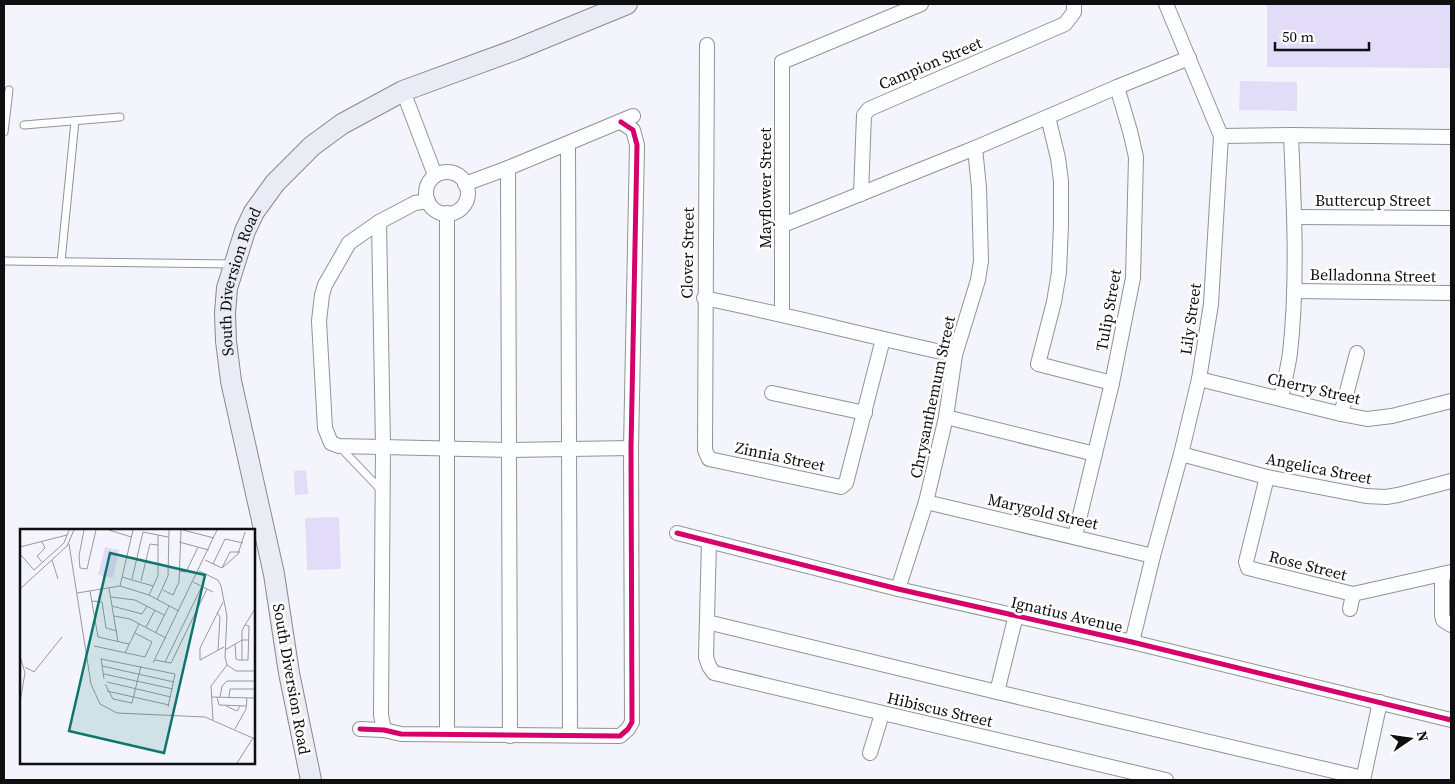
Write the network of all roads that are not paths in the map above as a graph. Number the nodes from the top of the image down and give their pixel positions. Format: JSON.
{"nodes":[{"id":1,"x":627,"y":4,"type":"edge"},
{"id":2,"x":921,"y":4,"type":"edge"},
{"id":3,"x":1074,"y":4,"type":"edge"},
{"id":4,"x":1166,"y":4,"type":"edge"},
{"id":5,"x":707,"y":45,"type":"dead end"},
{"id":6,"x":1189,"y":58,"type":"junction"},
{"id":7,"x":1117,"y":87,"type":"junction"},
{"id":8,"x":9,"y":90,"type":"dead end"},
{"id":9,"x":403,"y":91,"type":"junction"},
{"id":10,"x":120,"y":117,"type":"dead end"},
{"id":11,"x":1048,"y":117,"type":"junction"},
{"id":12,"x":75,"y":121,"type":"junction"},
{"id":13,"x":24,"y":124,"type":"dead end"},
{"id":14,"x":4,"y":132,"type":"edge"},
{"id":15,"x":1291,"y":135,"type":"junction"},
{"id":16,"x":1221,"y":136,"type":"junction"},
{"id":17,"x":1451,"y":137,"type":"edge"},
{"id":18,"x":568,"y":144,"type":"junction"},
{"id":19,"x":975,"y":148,"type":"junction"},
{"id":20,"x":508,"y":168,"type":"junction"},
{"id":21,"x":435,"y":175,"type":"junction"},
{"id":22,"x":465,"y":184,"type":"junction"},
{"id":23,"x":861,"y":194,"type":"junction"},
{"id":24,"x":428,"y":201,"type":"junction"},
{"id":25,"x":447,"y":213,"type":"junction"},
{"id":26,"x":1295,"y":217,"type":"junction"},
{"id":27,"x":1451,"y":218,"type":"edge"},
{"id":28,"x":379,"y":222,"type":"junction"},
{"id":29,"x":783,"y":225,"type":"junction"},
{"id":30,"x":4,"y":261,"type":"edge"},
{"id":31,"x":61,"y":262,"type":"junction"},
{"id":32,"x":234,"y":264,"type":"junction"},
{"id":33,"x":1294,"y":291,"type":"junction"},
{"id":34,"x":1451,"y":293,"type":"edge"},
{"id":35,"x":704,"y":298,"type":"junction"},
{"id":36,"x":782,"y":314,"type":"junction"},
{"id":37,"x":883,"y":339,"type":"junction"},
{"id":38,"x":1356,"y":353,"type":"dead end"},
{"id":39,"x":955,"y":355,"type":"junction"},
{"id":40,"x":1199,"y":379,"type":"junction"},
{"id":41,"x":1112,"y":383,"type":"junction"},
{"id":42,"x":772,"y":393,"type":"dead end"},
{"id":43,"x":1281,"y":398,"type":"junction"},
{"id":44,"x":1451,"y":401,"type":"edge"},
{"id":45,"x":865,"y":413,"type":"junction"},
{"id":46,"x":1341,"y":414,"type":"junction"},
{"id":47,"x":946,"y":417,"type":"junction"},
{"id":48,"x":339,"y":446,"type":"junction"},
{"id":49,"x":383,"y":446,"type":"junction"},
{"id":50,"x":446,"y":448,"type":"junction"},
{"id":51,"x":631,"y":448,"type":"junction"},
{"id":52,"x":569,"y":449,"type":"junction"},
{"id":53,"x":510,"y":450,"type":"junction"},
{"id":54,"x":1095,"y":454,"type":"junction"},
{"id":55,"x":1181,"y":454,"type":"junction"},
{"id":56,"x":709,"y":459,"type":"joint"},
{"id":57,"x":1267,"y":477,"type":"junction"},
{"id":58,"x":1451,"y":480,"type":"edge"},
{"id":59,"x":381,"y":490,"type":"junction"},
{"id":60,"x":926,"y":502,"type":"junction"},
{"id":61,"x":678,"y":533,"type":"dead end"},
{"id":62,"x":1075,"y":536,"type":"junction"},
{"id":63,"x":709,"y":541,"type":"junction"},
{"id":64,"x":1153,"y":556,"type":"junction"},
{"id":65,"x":1447,"y":573,"type":"edge"},
{"id":66,"x":898,"y":589,"type":"junction"},
{"id":67,"x":1353,"y":594,"type":"junction"},
{"id":68,"x":1350,"y":608,"type":"dead end"},
{"id":69,"x":1016,"y":616,"type":"junction"},
{"id":70,"x":707,"y":622,"type":"junction"},
{"id":71,"x":1451,"y":625,"type":"edge"},
{"id":72,"x":1132,"y":642,"type":"junction"},
{"id":73,"x":997,"y":692,"type":"junction"},
{"id":74,"x":1380,"y":702,"type":"junction"},
{"id":75,"x":882,"y":714,"type":"junction"},
{"id":76,"x":1451,"y":720,"type":"edge"},
{"id":77,"x":360,"y":729,"type":"dead end"},
{"id":78,"x":384,"y":730,"type":"junction"},
{"id":79,"x":447,"y":733,"type":"junction"},
{"id":80,"x":570,"y":735,"type":"junction"},
{"id":81,"x":510,"y":736,"type":"junction"},
{"id":82,"x":870,"y":753,"type":"dead end"},
{"id":83,"x":1363,"y":779,"type":"edge"},
{"id":84,"x":310,"y":780,"type":"edge"},
{"id":85,"x":1166,"y":780,"type":"edge"}],
"edges":[{"from":1,"to":9,"type":"main road","name":"South Diversion Road"},
{"from":2,"to":29,"type":"street","name":"Mayflower Street"},
{"from":3,"to":23,"type":"street","name":"Campion Street"},
{"from":4,"to":6,"type":"street","name":"Lily Street"},
{"from":5,"to":35,"type":"street","name":"Clover Street"},
{"from":6,"to":7,"type":"street"},
{"from":6,"to":16,"type":"street","name":"Lily Street"},
{"from":7,"to":11,"type":"street"},
{"from":7,"to":41,"type":"street","name":"Tulip Street"},
{"from":8,"to":14,"type":"lane"},
{"from":9,"to":21,"type":"street"},
{"from":9,"to":32,"type":"main road","name":"South Diversion Road"},
{"from":10,"to":12,"type":"lane"},
{"from":11,"to":19,"type":"street"},
{"from":11,"to":41,"type":"street"},
{"from":12,"to":13,"type":"lane"},
{"from":12,"to":31,"type":"lane"},
{"from":15,"to":16,"type":"street"},
{"from":15,"to":17,"type":"street"},
{"from":15,"to":26,"type":"street"},
{"from":16,"to":40,"type":"street","name":"Lily Street"},
{"from":18,"to":20,"type":"street"},
{"from":18,"to":51,"type":"street"},
{"from":18,"to":52,"type":"street"},
{"from":19,"to":23,"type":"street"},
{"from":19,"to":39,"type":"street","name":"Chrysanthemum Street"},
{"from":20,"to":22,"type":"street"},
{"from":20,"to":53,"type":"street"},
{"from":21,"to":22,"type":"street"},
{"from":21,"to":24,"type":"street"},
{"from":22,"to":25,"type":"street"},
{"from":23,"to":29,"type":"street"},
{"from":24,"to":25,"type":"street"},
{"from":24,"to":28,"type":"street"},
{"from":25,"to":50,"type":"street"},
{"from":26,"to":27,"type":"street","name":"Buttercup Street"},
{"from":26,"to":33,"type":"street"},
{"from":28,"to":48,"type":"street"},
{"from":28,"to":49,"type":"street"},
{"from":29,"to":36,"type":"street","name":"Mayflower Street"},
{"from":30,"to":31,"type":"lane"},
{"from":31,"to":32,"type":"lane"},
{"from":32,"to":84,"type":"main road","name":"South Diversion Road"},
{"from":33,"to":34,"type":"street","name":"Belladonna Street"},
{"from":33,"to":43,"type":"street"},
{"from":35,"to":36,"type":"street"},
{"from":35,"to":56,"type":"street","name":"Clover Street"},
{"from":36,"to":37,"type":"street"},
{"from":37,"to":39,"type":"street"},
{"from":37,"to":45,"type":"street"},
{"from":38,"to":46,"type":"street"},
{"from":39,"to":47,"type":"street","name":"Chrysanthemum Street"},
{"from":40,"to":43,"type":"street","name":"Cherry Street"},
{"from":40,"to":55,"type":"street","name":"Lily Street"},
{"from":41,"to":54,"type":"street","name":"Tulip Street"},
{"from":42,"to":45,"type":"street"},
{"from":43,"to":46,"type":"street","name":"Cherry Street"},
{"from":44,"to":46,"type":"street","name":"Cherry Street"},
{"from":45,"to":56,"type":"street","name":"Zinnia Street"},
{"from":47,"to":54,"type":"street"},
{"from":47,"to":60,"type":"street","name":"Chrysanthemum Street"},
{"from":48,"to":49,"type":"street"},
{"from":48,"to":59,"type":"lane"},
{"from":49,"to":50,"type":"street"},
{"from":49,"to":59,"type":"street"},
{"from":50,"to":53,"type":"street"},
{"from":50,"to":79,"type":"street"},
{"from":51,"to":52,"type":"street"},
{"from":51,"to":80,"type":"street"},
{"from":52,"to":53,"type":"street"},
{"from":52,"to":80,"type":"street"},
{"from":53,"to":81,"type":"street"},
{"from":54,"to":62,"type":"street","name":"Tulip Street"},
{"from":55,"to":57,"type":"street","name":"Angelica Street"},
{"from":55,"to":64,"type":"street","name":"Lily Street"},
{"from":57,"to":58,"type":"street","name":"Angelica Street"},
{"from":57,"to":67,"type":"street","name":"Rose Street"},
{"from":59,"to":78,"type":"street"},
{"from":60,"to":62,"type":"street","name":"Marygold Street"},
{"from":60,"to":66,"type":"street","name":"Chrysanthemum Street"},
{"from":61,"to":63,"type":"street","name":"Ignatius Avenue"},
{"from":62,"to":64,"type":"street","name":"Marygold Street"},
{"from":63,"to":66,"type":"street","name":"Ignatius Avenue"},
{"from":63,"to":70,"type":"street"},
{"from":64,"to":72,"type":"street","name":"Lily Street"},
{"from":65,"to":67,"type":"street","name":"Rose Street"},
{"from":65,"to":71,"type":"street"},
{"from":66,"to":69,"type":"street","name":"Ignatius Avenue"},
{"from":67,"to":68,"type":"street"},
{"from":69,"to":72,"type":"street","name":"Ignatius Avenue"},
{"from":69,"to":73,"type":"street"},
{"from":70,"to":73,"type":"street"},
{"from":70,"to":75,"type":"street","name":"Hibiscus Street"},
{"from":72,"to":74,"type":"street","name":"Ignatius Avenue"},
{"from":73,"to":83,"type":"street"},
{"from":74,"to":76,"type":"street","name":"Ignatius Avenue"},
{"from":74,"to":83,"type":"street"},
{"from":75,"to":82,"type":"street"},
{"from":75,"to":85,"type":"street","name":"Hibiscus Street"},
{"from":77,"to":78,"type":"street"},
{"from":78,"to":79,"type":"street"},
{"from":79,"to":81,"type":"street"},
{"from":80,"to":81,"type":"street"}]}
